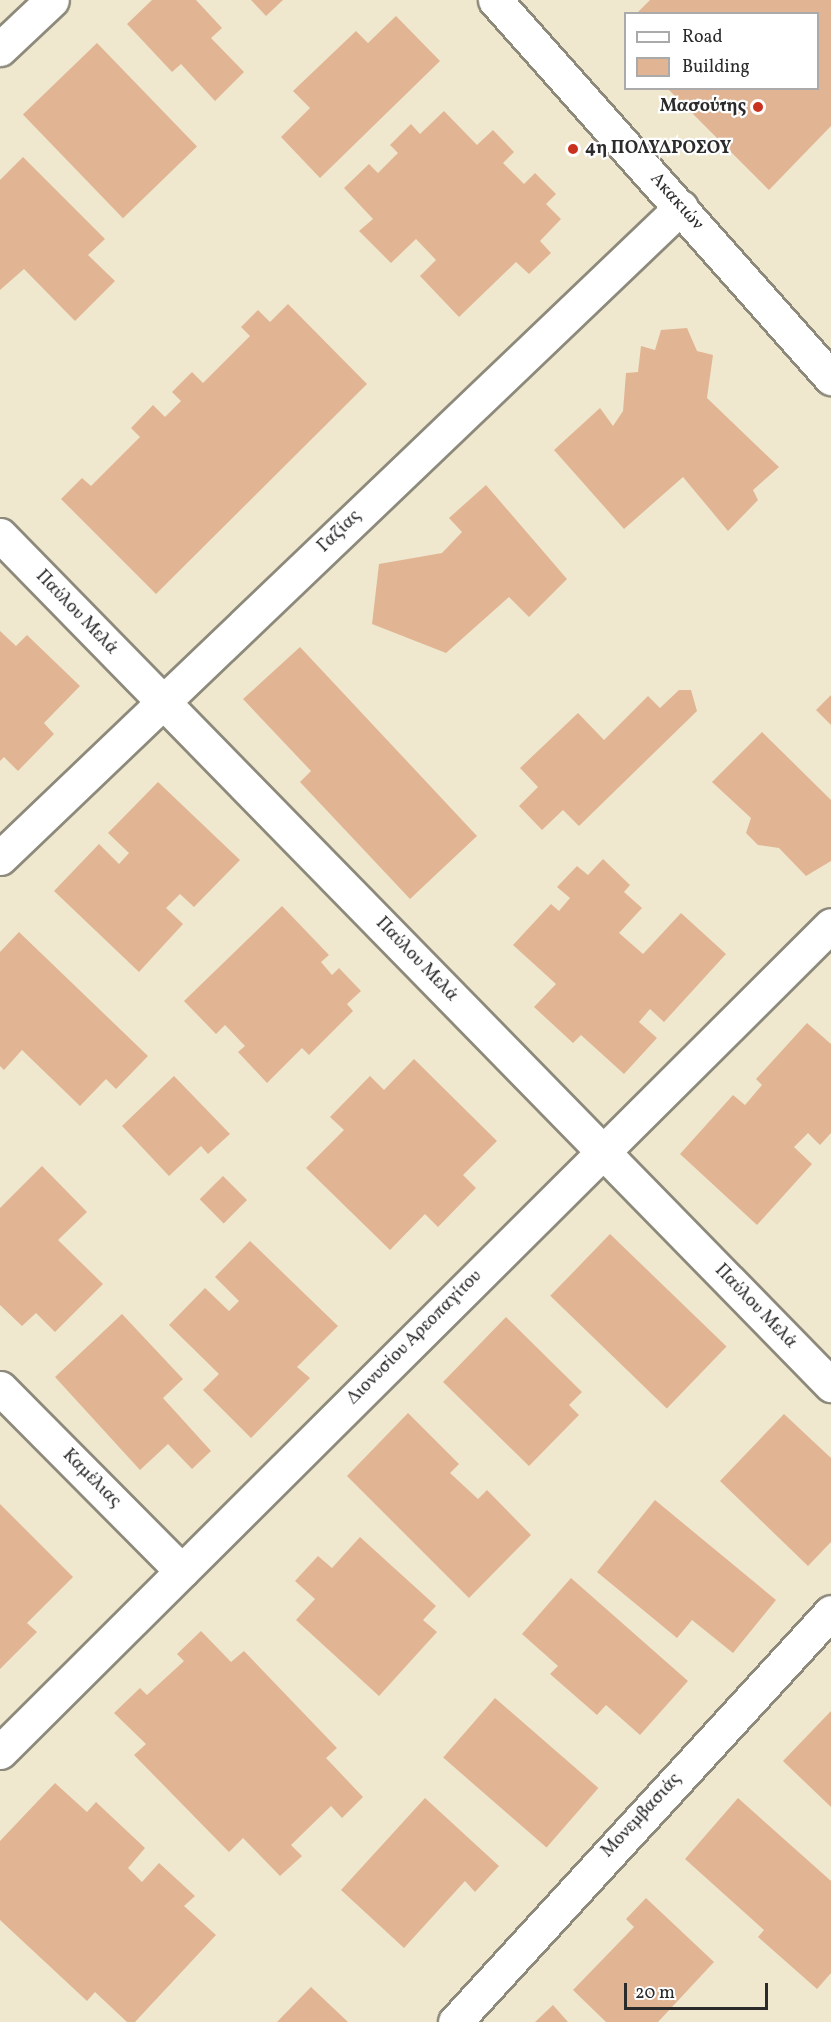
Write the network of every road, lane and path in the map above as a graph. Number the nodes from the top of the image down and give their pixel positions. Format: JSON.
{"nodes":[{"id":1,"x":52,"y":0,"type":"edge"},
{"id":2,"x":495,"y":0,"type":"edge"},
{"id":3,"x":0,"y":49,"type":"edge"},
{"id":4,"x":681,"y":207,"type":"junction"},
{"id":5,"x":831,"y":378,"type":"edge"},
{"id":6,"x":0,"y":535,"type":"edge"},
{"id":7,"x":163,"y":702,"type":"junction"},
{"id":8,"x":0,"y":858,"type":"edge"},
{"id":9,"x":831,"y":925,"type":"edge"},
{"id":10,"x":603,"y":1152,"type":"junction"},
{"id":11,"x":831,"y":1385,"type":"edge"},
{"id":12,"x":0,"y":1388,"type":"edge"},
{"id":13,"x":182,"y":1571,"type":"junction"},
{"id":14,"x":831,"y":1612,"type":"edge"},
{"id":15,"x":0,"y":1752,"type":"edge"},
{"id":16,"x":455,"y":2022,"type":"edge"}],
"edges":[{"from":1,"to":3,"type":"street"},
{"from":2,"to":4,"type":"street","name":"Ακακιών"},
{"from":4,"to":5,"type":"street","name":"Ακακιών"},
{"from":4,"to":7,"type":"street","name":"Γαζίας"},
{"from":6,"to":7,"type":"street","name":"Παύλου Μελά"},
{"from":7,"to":8,"type":"street","name":"Γαζίας"},
{"from":7,"to":10,"type":"street","name":"Παύλου Μελά"},
{"from":9,"to":10,"type":"street","name":"Διονυσίου Αρεοπαγίτου"},
{"from":10,"to":11,"type":"street","name":"Παύλου Μελά"},
{"from":10,"to":13,"type":"street","name":"Διονυσίου Αρεοπαγίτου"},
{"from":12,"to":13,"type":"street","name":"Καμέλιας"},
{"from":13,"to":15,"type":"street","name":"Διονυσίου Αρεοπαγίτου"},
{"from":14,"to":16,"type":"street","name":"Μονεμβασιάς"}]}
